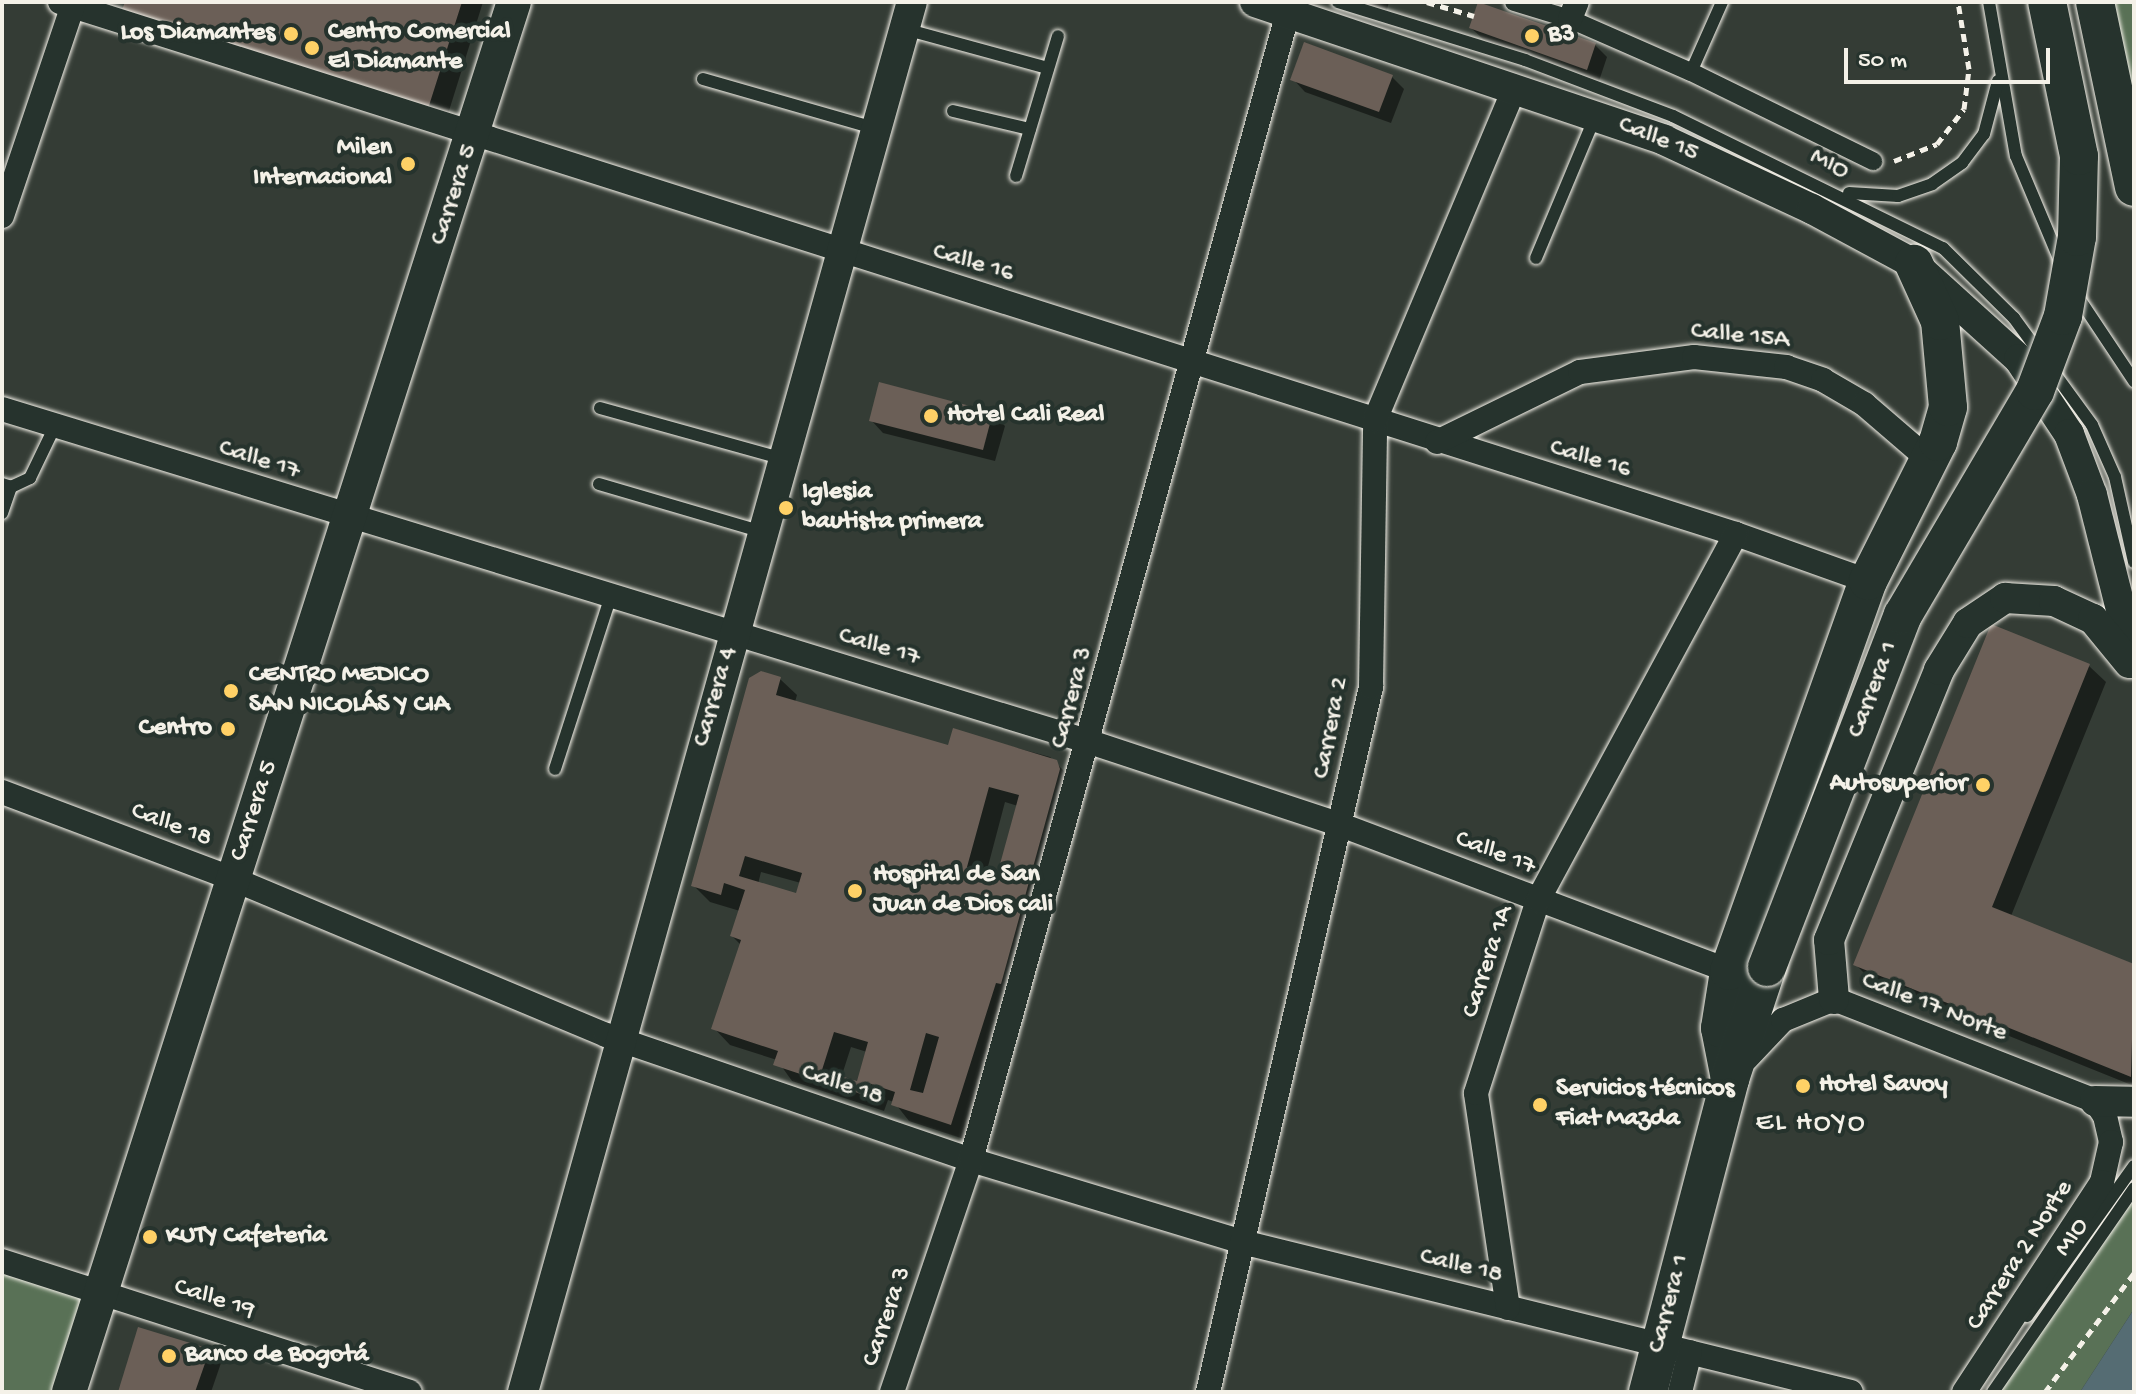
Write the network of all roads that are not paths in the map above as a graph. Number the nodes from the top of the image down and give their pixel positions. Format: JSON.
{"nodes":[{"id":1,"x":514,"y":2,"type":"edge"},
{"id":2,"x":1255,"y":2,"type":"edge"},
{"id":3,"x":1338,"y":2,"type":"edge"},
{"id":4,"x":1514,"y":2,"type":"edge"},
{"id":5,"x":1722,"y":2,"type":"edge"},
{"id":6,"x":1989,"y":2,"type":"edge"},
{"id":7,"x":2047,"y":2,"type":"edge"},
{"id":8,"x":2095,"y":2,"type":"edge"},
{"id":9,"x":69,"y":3,"type":"edge"},
{"id":10,"x":1573,"y":10,"type":"edge"},
{"id":11,"x":1288,"y":12,"type":"junction"},
{"id":12,"x":909,"y":15,"type":"edge"},
{"id":13,"x":1058,"y":36,"type":"dead end"},
{"id":14,"x":1999,"y":64,"type":"junction"},
{"id":15,"x":1048,"y":68,"type":"junction"},
{"id":16,"x":1691,"y":72,"type":"junction"},
{"id":17,"x":703,"y":79,"type":"dead end"},
{"id":18,"x":1515,"y":87,"type":"junction"},
{"id":19,"x":953,"y":111,"type":"dead end"},
{"id":20,"x":1596,"y":115,"type":"junction"},
{"id":21,"x":877,"y":129,"type":"junction"},
{"id":22,"x":1030,"y":129,"type":"junction"},
{"id":23,"x":475,"y":134,"type":"junction"},
{"id":24,"x":1873,"y":161,"type":"road end"},
{"id":25,"x":1016,"y":176,"type":"dead end"},
{"id":26,"x":1826,"y":187,"type":"junction"},
{"id":27,"x":2134,"y":187,"type":"edge"},
{"id":28,"x":2,"y":216,"type":"edge"},
{"id":29,"x":842,"y":253,"type":"junction"},
{"id":30,"x":1536,"y":258,"type":"dead end"},
{"id":31,"x":1914,"y":264,"type":"junction"},
{"id":32,"x":1193,"y":361,"type":"junction"},
{"id":33,"x":2134,"y":381,"type":"edge"},
{"id":34,"x":600,"y":408,"type":"dead end"},
{"id":35,"x":2,"y":409,"type":"edge"},
{"id":36,"x":1375,"y":420,"type":"junction"},
{"id":37,"x":55,"y":426,"type":"junction"},
{"id":38,"x":1437,"y":442,"type":"junction"},
{"id":39,"x":780,"y":458,"type":"junction"},
{"id":40,"x":1929,"y":460,"type":"junction"},
{"id":41,"x":599,"y":484,"type":"dead end"},
{"id":42,"x":6,"y":486,"type":"edge"},
{"id":43,"x":2,"y":513,"type":"edge"},
{"id":44,"x":349,"y":519,"type":"junction"},
{"id":45,"x":760,"y":531,"type":"junction"},
{"id":46,"x":1736,"y":534,"type":"junction"},
{"id":47,"x":2134,"y":562,"type":"edge"},
{"id":48,"x":1868,"y":581,"type":"junction"},
{"id":49,"x":611,"y":596,"type":"junction"},
{"id":50,"x":734,"y":632,"type":"junction"},
{"id":51,"x":2134,"y":661,"type":"edge"},
{"id":52,"x":2134,"y":671,"type":"edge"},
{"id":53,"x":1090,"y":742,"type":"junction"},
{"id":54,"x":555,"y":769,"type":"dead end"},
{"id":55,"x":2,"y":792,"type":"edge"},
{"id":56,"x":1341,"y":825,"type":"junction"},
{"id":57,"x":233,"y":879,"type":"junction"},
{"id":58,"x":1538,"y":900,"type":"junction"},
{"id":59,"x":1729,"y":971,"type":"junction"},
{"id":60,"x":1834,"y":999,"type":"junction"},
{"id":61,"x":620,"y":1040,"type":"junction"},
{"id":62,"x":1730,"y":1079,"type":"junction"},
{"id":63,"x":2095,"y":1101,"type":"junction"},
{"id":64,"x":2134,"y":1102,"type":"edge"},
{"id":65,"x":971,"y":1160,"type":"junction"},
{"id":66,"x":2134,"y":1166,"type":"edge"},
{"id":67,"x":2134,"y":1188,"type":"edge"},
{"id":68,"x":1242,"y":1242,"type":"junction"},
{"id":69,"x":2,"y":1261,"type":"edge"},
{"id":70,"x":99,"y":1293,"type":"junction"},
{"id":71,"x":1508,"y":1308,"type":"junction"},
{"id":72,"x":1674,"y":1348,"type":"junction"},
{"id":73,"x":69,"y":1392,"type":"edge"},
{"id":74,"x":409,"y":1392,"type":"edge"},
{"id":75,"x":523,"y":1392,"type":"edge"},
{"id":76,"x":892,"y":1392,"type":"edge"},
{"id":77,"x":1208,"y":1392,"type":"edge"},
{"id":78,"x":1648,"y":1392,"type":"edge"},
{"id":79,"x":1680,"y":1392,"type":"edge"},
{"id":80,"x":1851,"y":1392,"type":"edge"},
{"id":81,"x":1964,"y":1392,"type":"edge"},
{"id":82,"x":1973,"y":1392,"type":"edge"},
{"id":83,"x":1993,"y":1392,"type":"edge"}],
"edges":[{"from":1,"to":23,"type":"main road","name":"Carrera 5"},
{"from":2,"to":11,"type":"street","name":"Calle 15"},
{"from":3,"to":26,"type":"lane","name":"MIO"},
{"from":4,"to":10,"type":"street"},
{"from":5,"to":16,"type":"lane"},
{"from":6,"to":14,"type":"lane"},
{"from":7,"to":62,"type":"main road","name":"Carrera 1","bridge":true},
{"from":8,"to":27,"type":"main road"},
{"from":9,"to":23,"type":"street","name":"Calle 16"},
{"from":9,"to":28,"type":"street"},
{"from":10,"to":16,"type":"street"},
{"from":11,"to":18,"type":"street","name":"Calle 15"},
{"from":11,"to":32,"type":"street","name":"Carrera 3"},
{"from":12,"to":15,"type":"lane"},
{"from":12,"to":21,"type":"street","name":"Carrera 4"},
{"from":13,"to":15,"type":"lane"},
{"from":14,"to":26,"type":"lane"},
{"from":14,"to":33,"type":"lane"},
{"from":15,"to":22,"type":"lane"},
{"from":16,"to":24,"type":"street"},
{"from":17,"to":21,"type":"lane"},
{"from":18,"to":20,"type":"street","name":"Calle 15"},
{"from":18,"to":36,"type":"street","name":"Carrera 2"},
{"from":19,"to":22,"type":"lane"},
{"from":20,"to":30,"type":"lane"},
{"from":20,"to":31,"type":"street","name":"Calle 15"},
{"from":21,"to":29,"type":"street","name":"Carrera 4"},
{"from":22,"to":25,"type":"lane"},
{"from":23,"to":29,"type":"street","name":"Calle 16"},
{"from":23,"to":44,"type":"main road","name":"Carrera 5"},
{"from":26,"to":47,"type":"lane","name":"MIO"},
{"from":29,"to":32,"type":"street","name":"Calle 16"},
{"from":29,"to":39,"type":"street","name":"Carrera 4"},
{"from":31,"to":40,"type":"main road"},
{"from":31,"to":51,"type":"street","name":"Calle 15"},
{"from":32,"to":36,"type":"street","name":"Calle 16"},
{"from":32,"to":53,"type":"street","name":"Carrera 3"},
{"from":34,"to":39,"type":"lane"},
{"from":35,"to":37,"type":"street","name":"Calle 17"},
{"from":36,"to":38,"type":"street","name":"Calle 16"},
{"from":36,"to":56,"type":"street","name":"Carrera 2"},
{"from":37,"to":42,"type":"lane"},
{"from":37,"to":44,"type":"street","name":"Calle 17"},
{"from":38,"to":40,"type":"street","name":"Calle 15A"},
{"from":38,"to":46,"type":"street","name":"Calle 16"},
{"from":39,"to":45,"type":"street","name":"Carrera 4"},
{"from":40,"to":48,"type":"main road"},
{"from":41,"to":45,"type":"lane"},
{"from":42,"to":43,"type":"lane"},
{"from":44,"to":49,"type":"street","name":"Calle 17"},
{"from":44,"to":57,"type":"main road","name":"Carrera 5"},
{"from":45,"to":50,"type":"street","name":"Carrera 4"},
{"from":46,"to":48,"type":"street","name":"Calle 16"},
{"from":46,"to":58,"type":"street","name":"Carrera 1A"},
{"from":48,"to":59,"type":"main road"},
{"from":49,"to":50,"type":"street","name":"Calle 17"},
{"from":49,"to":54,"type":"lane"},
{"from":50,"to":53,"type":"street","name":"Calle 17"},
{"from":50,"to":61,"type":"street","name":"Carrera 4"},
{"from":52,"to":60,"type":"street"},
{"from":53,"to":56,"type":"street","name":"Calle 17"},
{"from":53,"to":65,"type":"street","name":"Carrera 3"},
{"from":55,"to":57,"type":"street","name":"Calle 18"},
{"from":56,"to":58,"type":"street","name":"Calle 17"},
{"from":56,"to":68,"type":"street","name":"Carrera 2"},
{"from":57,"to":61,"type":"street","name":"Calle 18"},
{"from":57,"to":70,"type":"main road","name":"Carrera 5"},
{"from":58,"to":59,"type":"street","name":"Calle 17"},
{"from":58,"to":71,"type":"street","name":"Carrera 1A"},
{"from":59,"to":62,"type":"main road"},
{"from":60,"to":62,"type":"street","name":"Calle 17 Norte"},
{"from":60,"to":63,"type":"street","name":"Calle 17 Norte"},
{"from":61,"to":65,"type":"street","name":"Calle 18"},
{"from":61,"to":75,"type":"street","name":"Carrera 4"},
{"from":62,"to":72,"type":"main road","name":"Carrera 1"},
{"from":63,"to":64,"type":"street"},
{"from":63,"to":81,"type":"street","name":"Carrera 2 Norte"},
{"from":65,"to":68,"type":"street","name":"Calle 18"},
{"from":65,"to":76,"type":"street","name":"Carrera 3"},
{"from":66,"to":82,"type":"lane","name":"MIO"},
{"from":67,"to":83,"type":"lane","name":"MIO"},
{"from":68,"to":71,"type":"street","name":"Calle 18"},
{"from":68,"to":77,"type":"street","name":"Carrera 2"},
{"from":69,"to":70,"type":"street","name":"Calle 19"},
{"from":70,"to":73,"type":"main road","name":"Carrera 5"},
{"from":70,"to":74,"type":"street","name":"Calle 19"},
{"from":71,"to":72,"type":"street","name":"Calle 18"},
{"from":72,"to":78,"type":"main road","name":"Carrera 1"},
{"from":72,"to":79,"type":"street","name":"Carrera 1"},
{"from":72,"to":80,"type":"street","name":"Calle 18"}]}
